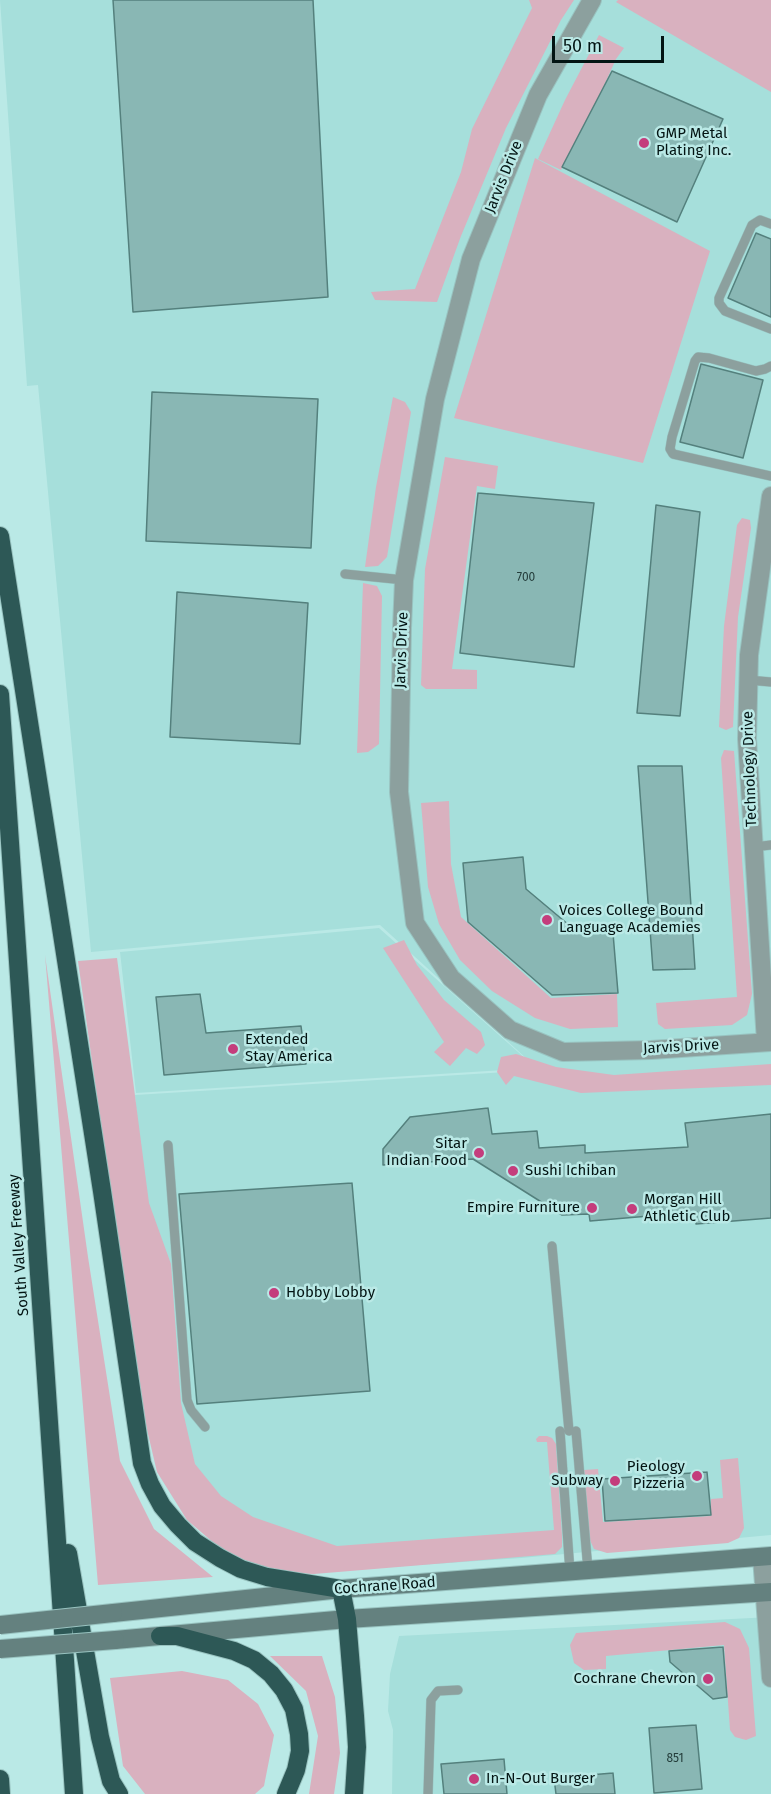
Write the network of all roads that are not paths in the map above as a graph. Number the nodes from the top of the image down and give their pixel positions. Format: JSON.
{"nodes":[{"id":1,"x":592,"y":0,"type":"edge"},
{"id":2,"x":771,"y":224,"type":"edge"},
{"id":3,"x":771,"y":329,"type":"edge"},
{"id":4,"x":771,"y":366,"type":"edge"},
{"id":5,"x":771,"y":476,"type":"edge"},
{"id":6,"x":771,"y":496,"type":"edge"},
{"id":7,"x":0,"y":536,"type":"edge"},
{"id":8,"x":345,"y":574,"type":"dead end"},
{"id":9,"x":405,"y":580,"type":"junction"},
{"id":10,"x":748,"y":680,"type":"junction"},
{"id":11,"x":771,"y":682,"type":"edge"},
{"id":12,"x":0,"y":694,"type":"edge"},
{"id":13,"x":762,"y":846,"type":"edge"},
{"id":14,"x":765,"y":937,"type":"edge"},
{"id":15,"x":768,"y":1042,"type":"edge"},
{"id":16,"x":168,"y":1145,"type":"dead end"},
{"id":17,"x":552,"y":1246,"type":"dead end"},
{"id":18,"x":205,"y":1427,"type":"dead end"},
{"id":19,"x":568,"y":1431,"type":"junction"},
{"id":20,"x":51,"y":1454,"type":"junction"},
{"id":21,"x":766,"y":1557,"type":"edge"},
{"id":22,"x":579,"y":1571,"type":"junction"},
{"id":23,"x":341,"y":1589,"type":"junction"},
{"id":24,"x":767,"y":1593,"type":"edge"},
{"id":25,"x":347,"y":1619,"type":"junction"},
{"id":26,"x":0,"y":1625,"type":"edge"},
{"id":27,"x":160,"y":1636,"type":"junction"},
{"id":28,"x":0,"y":1649,"type":"edge"},
{"id":29,"x":771,"y":1678,"type":"edge"},
{"id":30,"x":458,"y":1690,"type":"dead end"},
{"id":31,"x":0,"y":1779,"type":"edge"},
{"id":32,"x":1,"y":1794,"type":"edge"},
{"id":33,"x":74,"y":1794,"type":"edge"},
{"id":34,"x":118,"y":1794,"type":"edge"},
{"id":35,"x":286,"y":1794,"type":"edge"},
{"id":36,"x":354,"y":1794,"type":"edge"},
{"id":37,"x":428,"y":1794,"type":"edge"}],
"edges":[{"from":1,"to":9,"type":"street","name":"Jarvis Drive"},
{"from":2,"to":3,"type":"lane"},
{"from":4,"to":5,"type":"lane"},
{"from":6,"to":10,"type":"street","name":"Technology Drive"},
{"from":7,"to":23,"type":"highway"},
{"from":8,"to":9,"type":"lane"},
{"from":9,"to":15,"type":"street","name":"Jarvis Drive"},
{"from":10,"to":11,"type":"lane"},
{"from":10,"to":13,"type":"street","name":"Technology Drive"},
{"from":12,"to":20,"type":"highway","name":"South Valley Freeway"},
{"from":13,"to":14,"type":"street","name":"Technology Drive"},
{"from":14,"to":15,"type":"street","name":"Technology Drive"},
{"from":16,"to":18,"type":"lane"},
{"from":17,"to":19,"type":"lane"},
{"from":19,"to":22,"type":"lane"},
{"from":19,"to":22,"type":"lane"},
{"from":20,"to":33,"type":"highway","name":"South Valley Freeway"},
{"from":20,"to":34,"type":"highway"},
{"from":21,"to":22,"type":"main road","name":"Cochrane Road"},
{"from":21,"to":24,"type":"street"},
{"from":22,"to":23,"type":"main road","name":"Cochrane Road"},
{"from":23,"to":25,"type":"highway"},
{"from":23,"to":26,"type":"main road","name":"Cochrane Road","bridge":true},
{"from":24,"to":25,"type":"main road","name":"Cochrane Road"},
{"from":24,"to":29,"type":"street"},
{"from":25,"to":27,"type":"main road","name":"Cochrane Road"},
{"from":25,"to":36,"type":"highway"},
{"from":27,"to":28,"type":"main road","name":"Cochrane Road","bridge":true},
{"from":27,"to":35,"type":"highway"},
{"from":30,"to":37,"type":"lane"},
{"from":31,"to":32,"type":"highway"}]}
